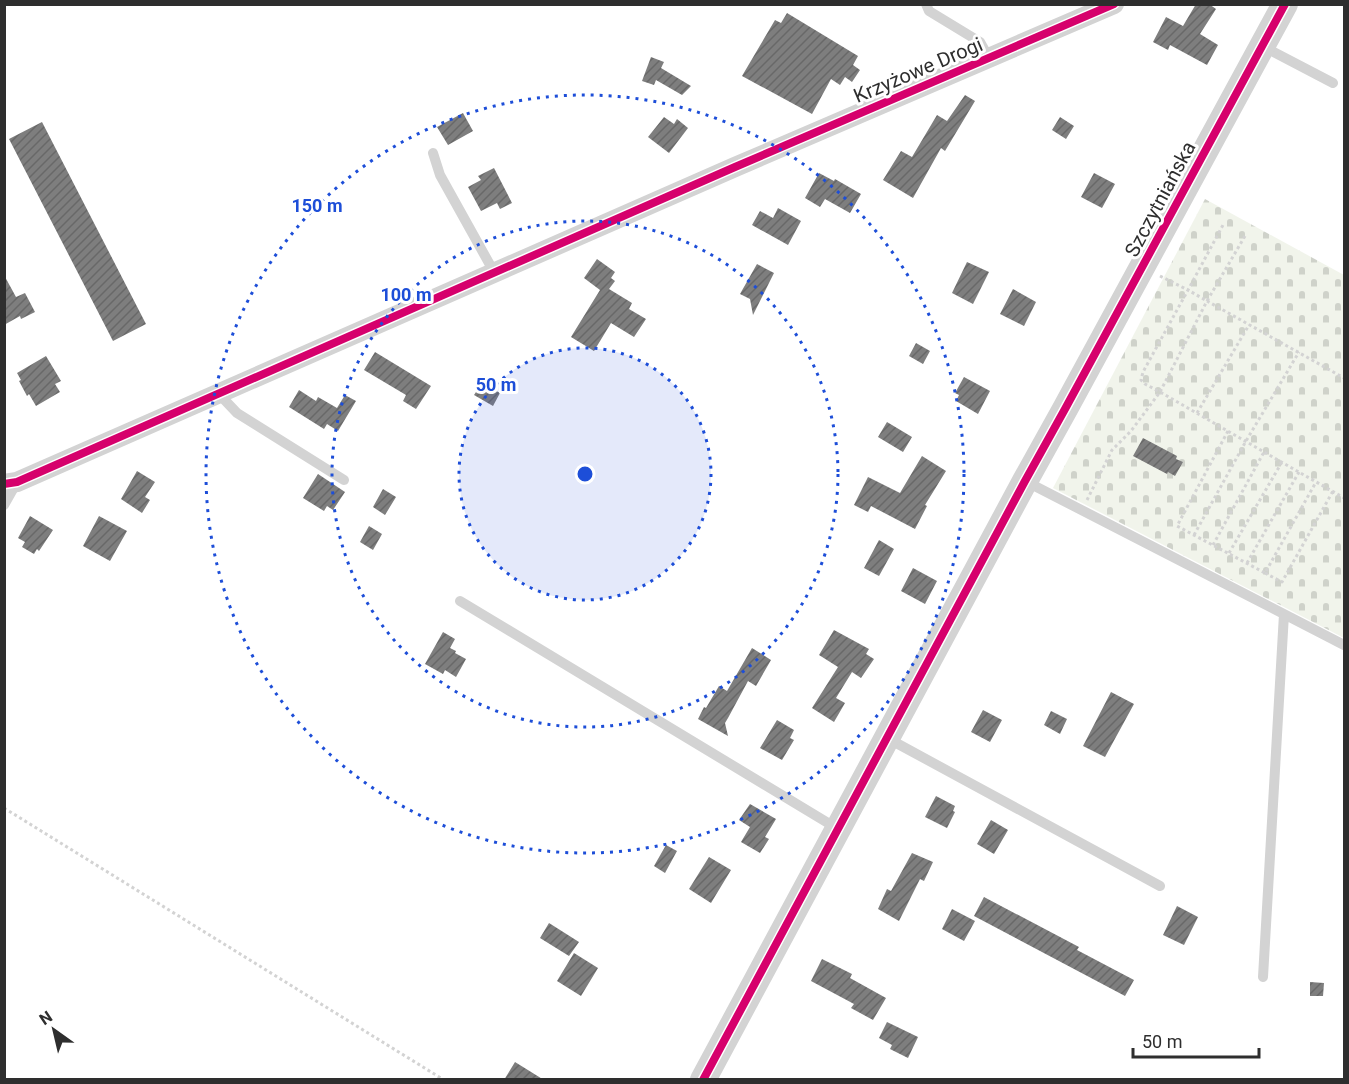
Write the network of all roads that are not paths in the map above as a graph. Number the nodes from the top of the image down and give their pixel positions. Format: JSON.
{"nodes":[{"id":1,"x":926,"y":4,"type":"edge"},
{"id":2,"x":1114,"y":4,"type":"edge"},
{"id":3,"x":1284,"y":4,"type":"edge"},
{"id":4,"x":1262,"y":46,"type":"junction"},
{"id":5,"x":989,"y":58,"type":"junction"},
{"id":6,"x":1333,"y":83,"type":"dead end"},
{"id":7,"x":433,"y":153,"type":"dead end"},
{"id":8,"x":494,"y":272,"type":"junction"},
{"id":9,"x":218,"y":393,"type":"junction"},
{"id":10,"x":344,"y":480,"type":"dead end"},
{"id":11,"x":1025,"y":481,"type":"junction"},
{"id":12,"x":11,"y":483,"type":"edge"},
{"id":13,"x":4,"y":505,"type":"edge"},
{"id":14,"x":460,"y":601,"type":"dead end"},
{"id":15,"x":1284,"y":614,"type":"junction"},
{"id":16,"x":1344,"y":645,"type":"edge"},
{"id":17,"x":887,"y":738,"type":"junction"},
{"id":18,"x":838,"y":829,"type":"junction"},
{"id":19,"x":1161,"y":886,"type":"dead end"},
{"id":20,"x":1263,"y":977,"type":"dead end"},
{"id":21,"x":703,"y":1080,"type":"edge"}],
"edges":[{"from":1,"to":5,"type":"lane"},
{"from":2,"to":5,"type":"street","name":"Krzyżowe Drogi"},
{"from":3,"to":4,"type":"street","name":"Szczytniańska"},
{"from":4,"to":6,"type":"lane"},
{"from":4,"to":11,"type":"street","name":"Szczytniańska"},
{"from":5,"to":8,"type":"street","name":"Krzyżowe Drogi"},
{"from":7,"to":8,"type":"lane"},
{"from":8,"to":9,"type":"street","name":"Krzyżowe Drogi"},
{"from":9,"to":10,"type":"lane"},
{"from":9,"to":12,"type":"street","name":"Krzyżowe Drogi"},
{"from":11,"to":15,"type":"lane"},
{"from":11,"to":17,"type":"street","name":"Szczytniańska"},
{"from":12,"to":13,"type":"lane"},
{"from":14,"to":18,"type":"lane"},
{"from":15,"to":16,"type":"lane"},
{"from":15,"to":20,"type":"lane"},
{"from":17,"to":18,"type":"street","name":"Szczytniańska"},
{"from":17,"to":19,"type":"lane"},
{"from":18,"to":21,"type":"street","name":"Szczytniańska"}]}
